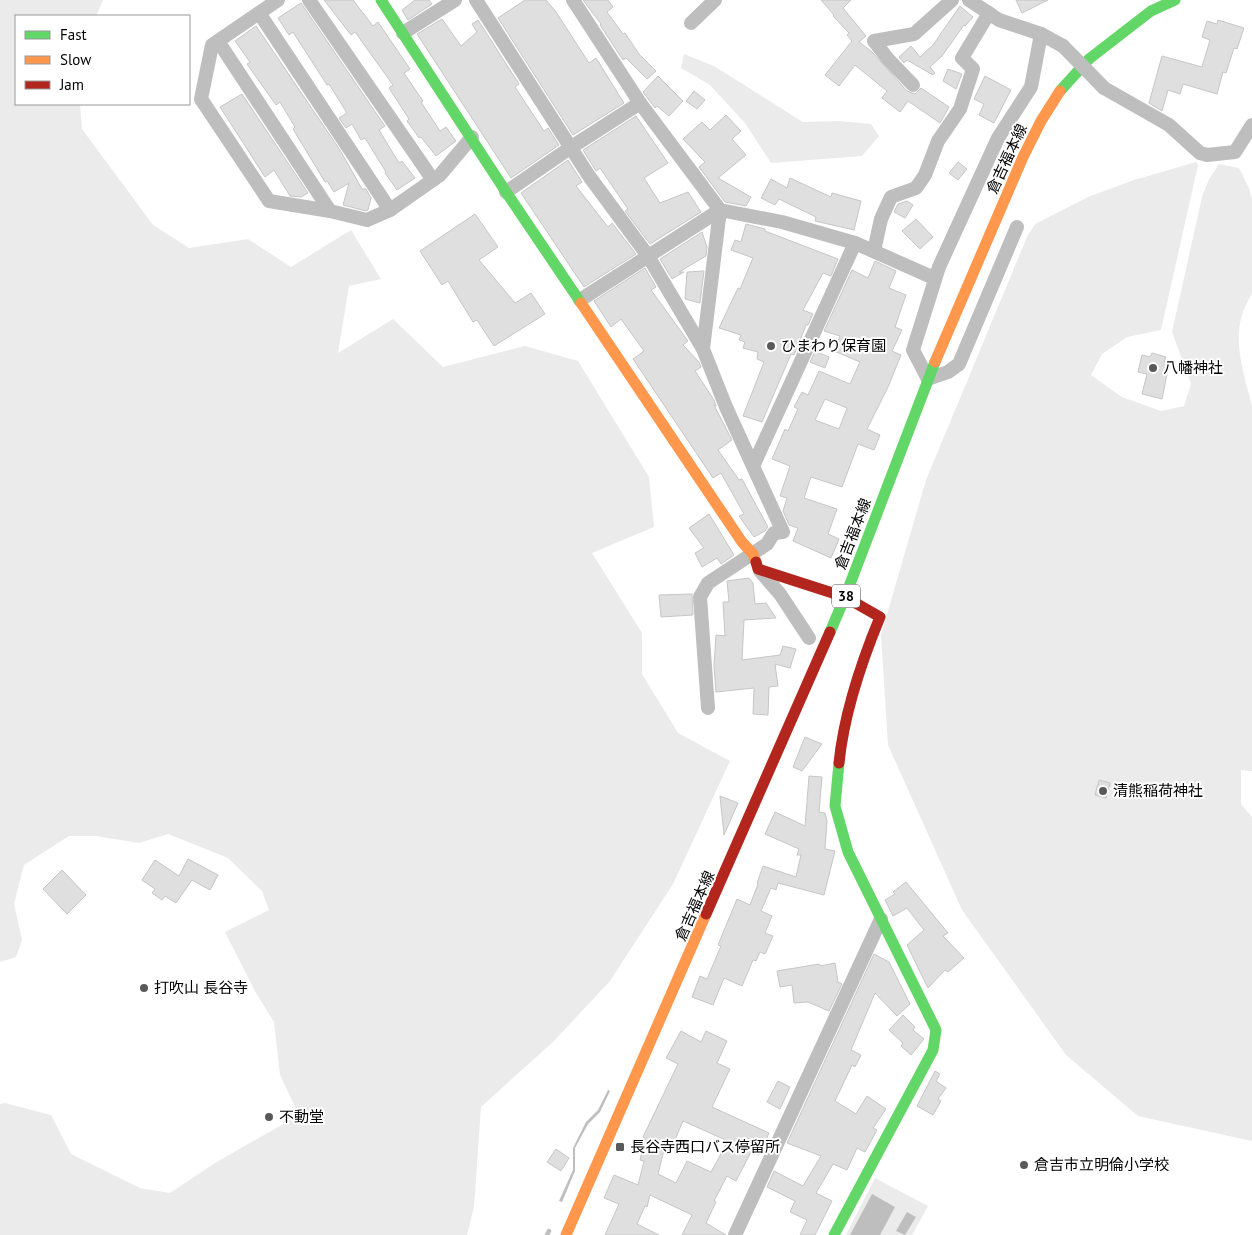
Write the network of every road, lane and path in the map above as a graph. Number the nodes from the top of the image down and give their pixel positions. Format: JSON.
{"nodes":[{"id":1,"x":278,"y":0,"type":"edge"},
{"id":2,"x":309,"y":0,"type":"edge"},
{"id":3,"x":381,"y":0,"type":"edge"},
{"id":4,"x":455,"y":0,"type":"edge"},
{"id":5,"x":476,"y":0,"type":"edge"},
{"id":6,"x":573,"y":0,"type":"edge"},
{"id":7,"x":715,"y":0,"type":"edge"},
{"id":8,"x":952,"y":0,"type":"edge"},
{"id":9,"x":969,"y":0,"type":"edge"},
{"id":10,"x":1176,"y":0,"type":"edge"},
{"id":11,"x":259,"y":13,"type":"junction"},
{"id":12,"x":989,"y":13,"type":"junction"},
{"id":13,"x":691,"y":23,"type":"dead end"},
{"id":14,"x":403,"y":33,"type":"junction"},
{"id":15,"x":1041,"y":34,"type":"junction"},
{"id":16,"x":218,"y":41,"type":"junction"},
{"id":17,"x":913,"y":84,"type":"dead end"},
{"id":18,"x":640,"y":103,"type":"junction"},
{"id":19,"x":1252,"y":125,"type":"edge"},
{"id":20,"x":472,"y":137,"type":"junction"},
{"id":21,"x":570,"y":148,"type":"junction"},
{"id":22,"x":433,"y":180,"type":"junction"},
{"id":23,"x":506,"y":192,"type":"junction"},
{"id":24,"x":390,"y":210,"type":"junction"},
{"id":25,"x":720,"y":210,"type":"junction"},
{"id":26,"x":330,"y":211,"type":"junction"},
{"id":27,"x":1017,"y":227,"type":"dead end"},
{"id":28,"x":855,"y":243,"type":"junction"},
{"id":29,"x":874,"y":251,"type":"junction"},
{"id":30,"x":648,"y":256,"type":"junction"},
{"id":31,"x":934,"y":278,"type":"junction"},
{"id":32,"x":580,"y":300,"type":"junction"},
{"id":33,"x":703,"y":349,"type":"junction"},
{"id":34,"x":928,"y":379,"type":"junction"},
{"id":35,"x":754,"y":464,"type":"junction"},
{"id":36,"x":753,"y":554,"type":"junction"},
{"id":37,"x":758,"y":569,"type":"junction"},
{"id":38,"x":845,"y":597,"type":"junction"},
{"id":39,"x":809,"y":638,"type":"dead end"},
{"id":40,"x":708,"y":708,"type":"dead end"},
{"id":41,"x":881,"y":919,"type":"junction"},
{"id":42,"x":566,"y":1235,"type":"edge"},
{"id":43,"x":736,"y":1235,"type":"edge"},
{"id":44,"x":834,"y":1235,"type":"edge"}],
"edges":[{"from":1,"to":11,"type":"street"},
{"from":2,"to":22,"type":"street"},
{"from":3,"to":14,"type":"street"},
{"from":4,"to":14,"type":"street"},
{"from":5,"to":21,"type":"street"},
{"from":6,"to":18,"type":"street"},
{"from":7,"to":13,"type":"street"},
{"from":8,"to":17,"type":"street"},
{"from":9,"to":12,"type":"street"},
{"from":10,"to":34,"type":"street","name":"倉吉福本線","number":"38"},
{"from":11,"to":16,"type":"street"},
{"from":11,"to":24,"type":"street"},
{"from":12,"to":15,"type":"street"},
{"from":12,"to":29,"type":"street"},
{"from":14,"to":20,"type":"street"},
{"from":15,"to":19,"type":"street","bridge":true},
{"from":15,"to":31,"type":"street"},
{"from":16,"to":26,"type":"street"},
{"from":16,"to":26,"type":"street"},
{"from":18,"to":21,"type":"street"},
{"from":18,"to":25,"type":"street"},
{"from":20,"to":22,"type":"street"},
{"from":20,"to":23,"type":"street"},
{"from":21,"to":23,"type":"street"},
{"from":21,"to":30,"type":"street"},
{"from":22,"to":24,"type":"street"},
{"from":23,"to":32,"type":"street"},
{"from":24,"to":26,"type":"street"},
{"from":25,"to":28,"type":"street"},
{"from":25,"to":30,"type":"street"},
{"from":25,"to":33,"type":"street"},
{"from":27,"to":34,"type":"street"},
{"from":28,"to":29,"type":"street"},
{"from":28,"to":35,"type":"street"},
{"from":29,"to":31,"type":"street"},
{"from":30,"to":32,"type":"street"},
{"from":30,"to":33,"type":"street"},
{"from":31,"to":34,"type":"street"},
{"from":32,"to":36,"type":"street"},
{"from":33,"to":35,"type":"street"},
{"from":34,"to":38,"type":"street","name":"倉吉福本線","number":"38"},
{"from":35,"to":36,"type":"street"},
{"from":36,"to":37,"type":"street"},
{"from":36,"to":40,"type":"street"},
{"from":37,"to":38,"type":"street"},
{"from":37,"to":39,"type":"street"},
{"from":38,"to":41,"type":"street"},
{"from":38,"to":42,"type":"street","name":"倉吉福本線","number":"38"},
{"from":41,"to":43,"type":"street"},
{"from":41,"to":44,"type":"street"}]}
